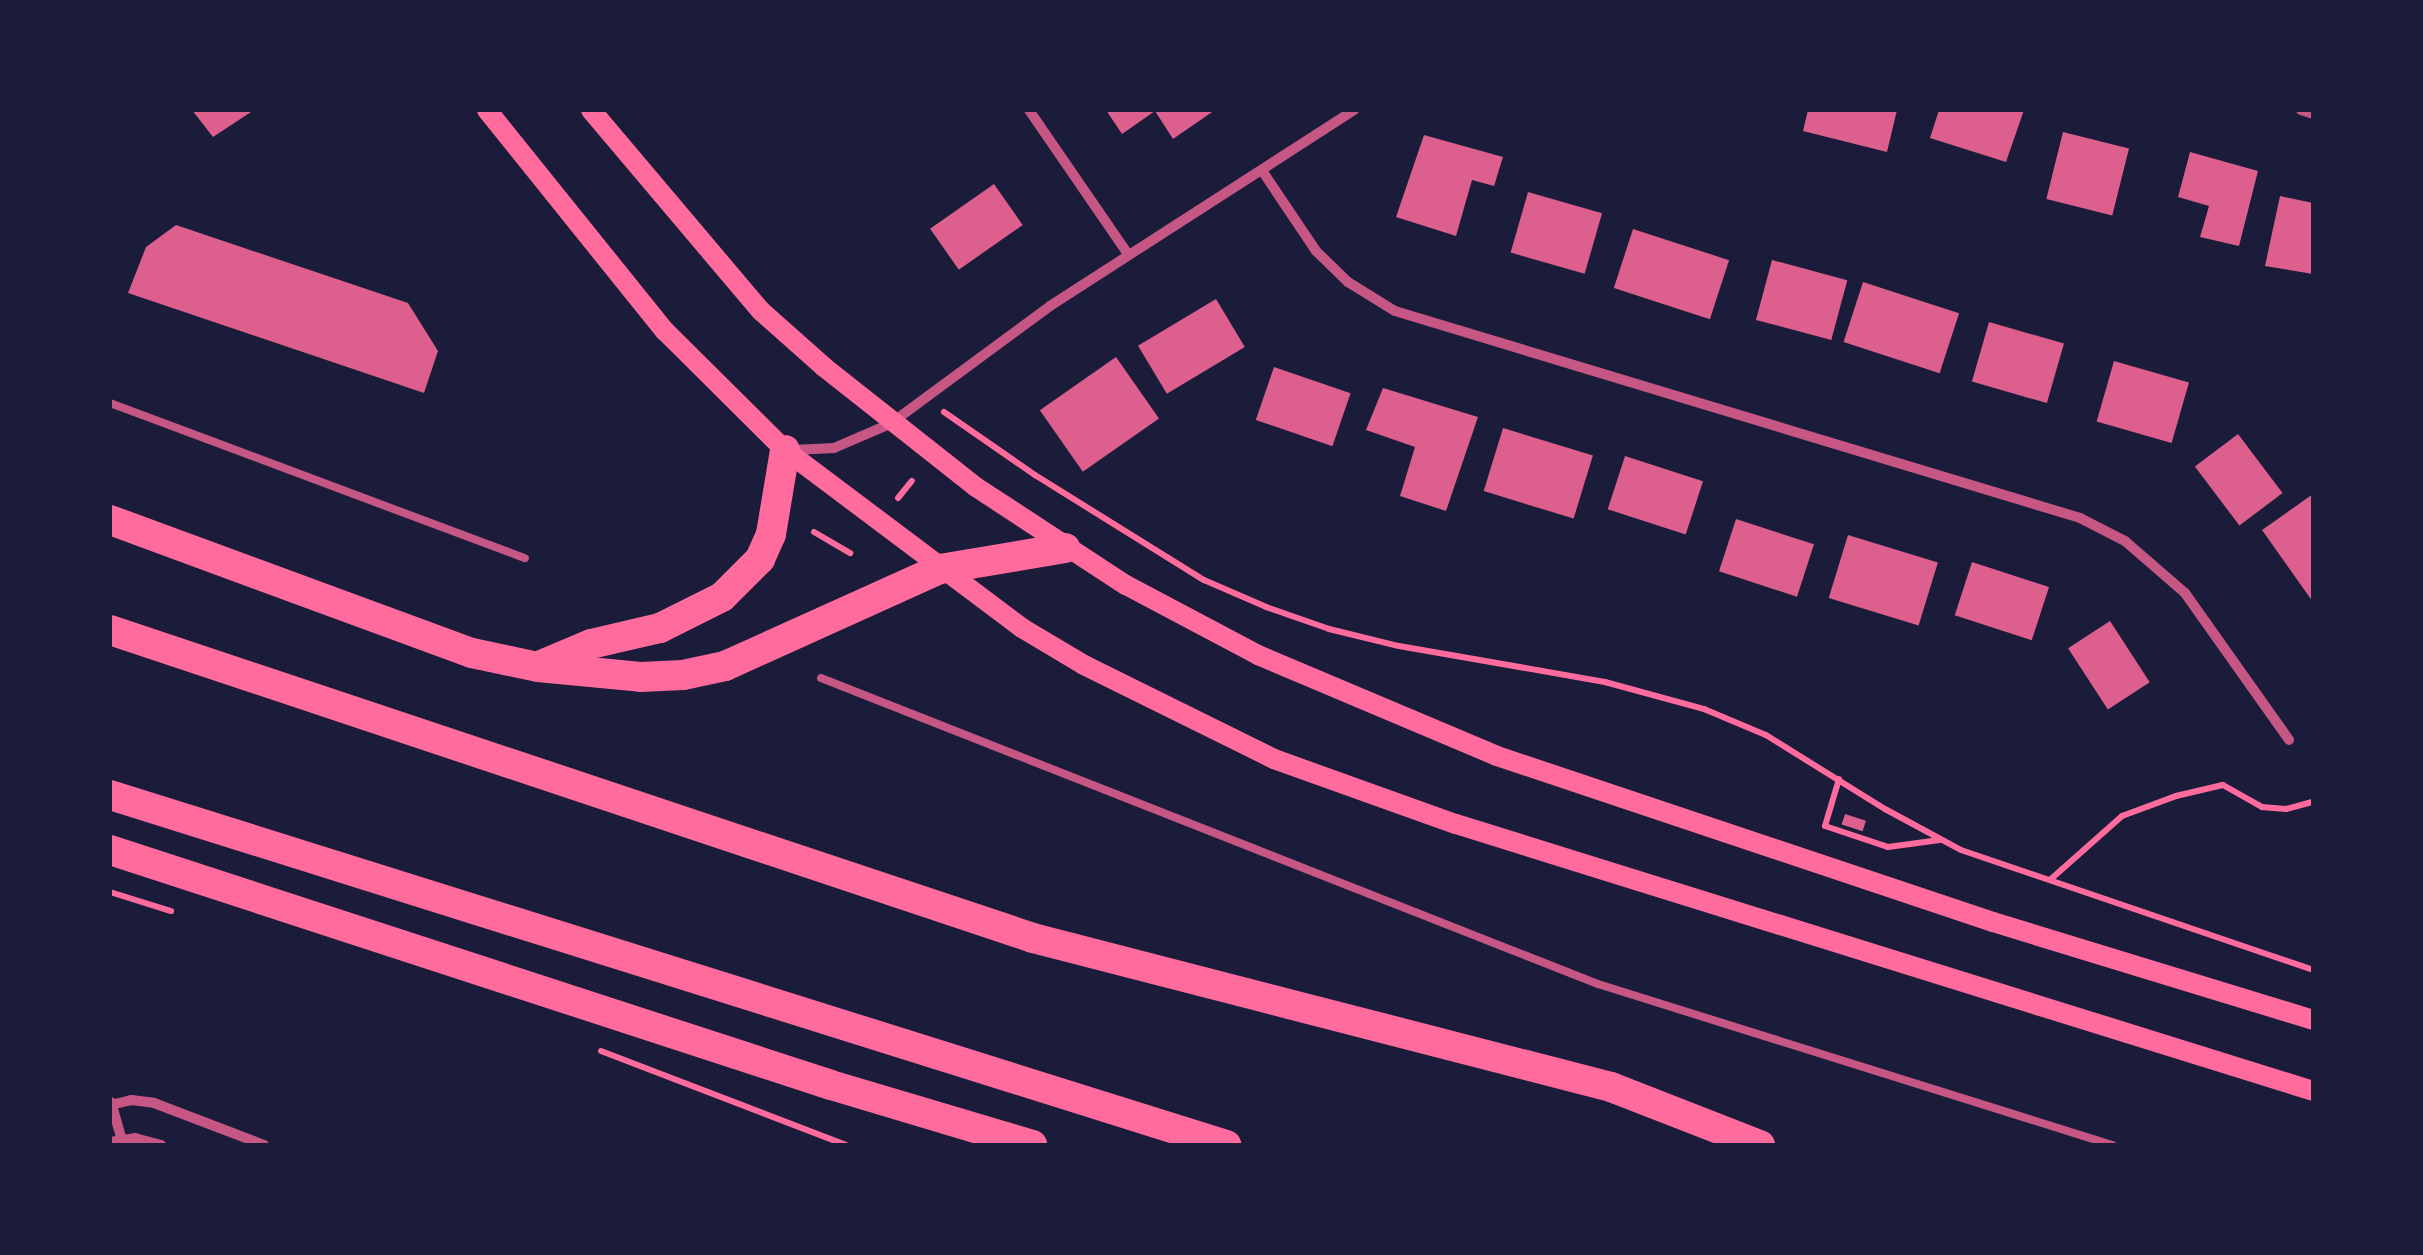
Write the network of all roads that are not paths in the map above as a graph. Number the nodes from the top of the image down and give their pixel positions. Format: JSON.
{"nodes":[{"id":1,"x":487,"y":110,"type":"edge"},
{"id":2,"x":591,"y":110,"type":"edge"},
{"id":3,"x":1029,"y":110,"type":"edge"},
{"id":4,"x":1354,"y":110,"type":"edge"},
{"id":5,"x":2301,"y":110,"type":"edge"},
{"id":6,"x":2313,"y":114,"type":"edge"},
{"id":7,"x":1263,"y":172,"type":"junction"},
{"id":8,"x":1128,"y":254,"type":"junction"},
{"id":9,"x":110,"y":403,"type":"edge"},
{"id":10,"x":890,"y":424,"type":"junction"},
{"id":11,"x":785,"y":450,"type":"junction"},
{"id":12,"x":110,"y":520,"type":"edge"},
{"id":13,"x":1065,"y":548,"type":"junction"},
{"id":14,"x":526,"y":558,"type":"dead end"},
{"id":15,"x":940,"y":569,"type":"junction"},
{"id":16,"x":110,"y":630,"type":"edge"},
{"id":17,"x":538,"y":667,"type":"junction"},
{"id":18,"x":821,"y":678,"type":"dead end"},
{"id":19,"x":2289,"y":740,"type":"dead end"},
{"id":20,"x":110,"y":795,"type":"edge"},
{"id":21,"x":110,"y":850,"type":"edge"},
{"id":22,"x":2313,"y":1020,"type":"edge"},
{"id":23,"x":2313,"y":1091,"type":"edge"},
{"id":24,"x":112,"y":1103,"type":"edge"},
{"id":25,"x":115,"y":1140,"type":"edge"},
{"id":26,"x":160,"y":1145,"type":"edge"},
{"id":27,"x":264,"y":1145,"type":"edge"},
{"id":28,"x":1032,"y":1145,"type":"edge"},
{"id":29,"x":1226,"y":1145,"type":"edge"},
{"id":30,"x":1760,"y":1145,"type":"edge"},
{"id":31,"x":2112,"y":1145,"type":"edge"}],
"edges":[{"from":1,"to":11,"type":"main road"},
{"from":2,"to":10,"type":"main road"},
{"from":3,"to":8,"type":"street"},
{"from":4,"to":7,"type":"street"},
{"from":5,"to":6,"type":"street"},
{"from":7,"to":8,"type":"street"},
{"from":7,"to":19,"type":"street"},
{"from":8,"to":10,"type":"street"},
{"from":9,"to":14,"type":"lane"},
{"from":10,"to":11,"type":"street"},
{"from":10,"to":13,"type":"main road"},
{"from":11,"to":15,"type":"main road"},
{"from":11,"to":17,"type":"highway"},
{"from":12,"to":17,"type":"highway"},
{"from":13,"to":15,"type":"highway"},
{"from":13,"to":22,"type":"main road"},
{"from":15,"to":17,"type":"highway"},
{"from":15,"to":23,"type":"main road"},
{"from":16,"to":30,"type":"highway"},
{"from":18,"to":31,"type":"lane"},
{"from":20,"to":29,"type":"highway"},
{"from":21,"to":28,"type":"highway"},
{"from":24,"to":25,"type":"street"},
{"from":24,"to":27,"type":"street"},
{"from":25,"to":26,"type":"street"}]}
